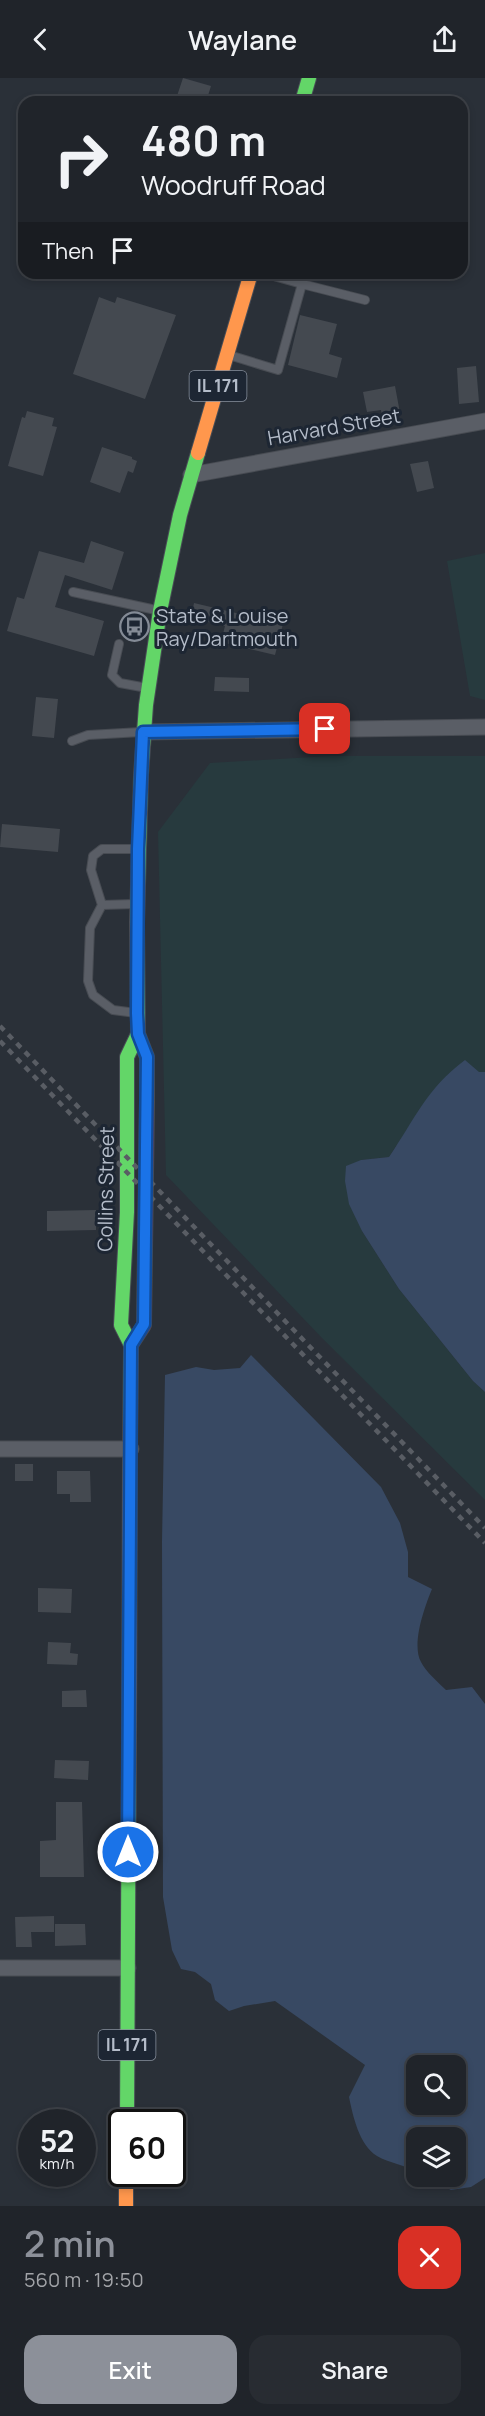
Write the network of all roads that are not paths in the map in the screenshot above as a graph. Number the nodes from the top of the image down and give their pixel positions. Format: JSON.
{"nodes":[{"id":1,"x":309,"y":78,"type":"edge"},
{"id":2,"x":304,"y":96,"type":"edge"},
{"id":3,"x":249,"y":279,"type":"edge"},
{"id":4,"x":284,"y":279,"type":"edge"},
{"id":5,"x":302,"y":284,"type":"junction"},
{"id":6,"x":365,"y":300,"type":"dead end"},
{"id":7,"x":228,"y":354,"type":"junction"},
{"id":8,"x":485,"y":421,"type":"edge"},
{"id":9,"x":191,"y":475,"type":"junction"},
{"id":10,"x":72,"y":592,"type":"dead end"},
{"id":11,"x":160,"y":611,"type":"junction"},
{"id":12,"x":118,"y":644,"type":"dead end"},
{"id":13,"x":148,"y":688,"type":"junction"},
{"id":14,"x":485,"y":727,"type":"edge"},
{"id":15,"x":143,"y":732,"type":"junction"},
{"id":16,"x":72,"y":741,"type":"dead end"},
{"id":17,"x":138,"y":849,"type":"junction"},
{"id":18,"x":137,"y":904,"type":"junction"},
{"id":19,"x":102,"y":905,"type":"junction"},
{"id":20,"x":137,"y":1013,"type":"junction"},
{"id":21,"x":138,"y":1034,"type":"junction"},
{"id":22,"x":131,"y":1345,"type":"junction"},
{"id":23,"x":0,"y":1449,"type":"edge"},
{"id":24,"x":130,"y":1449,"type":"junction"},
{"id":25,"x":0,"y":1968,"type":"edge"},
{"id":26,"x":128,"y":1968,"type":"junction"},
{"id":27,"x":127,"y":2109,"type":"edge"},
{"id":28,"x":126,"y":2187,"type":"edge"},
{"id":29,"x":126,"y":2206,"type":"edge"}],
"edges":[{"from":1,"to":2,"type":"main road"},
{"from":3,"to":7,"type":"main road","number":"IL 171"},
{"from":4,"to":5,"type":"lane"},
{"from":5,"to":6,"type":"lane"},
{"from":5,"to":7,"type":"lane"},
{"from":7,"to":9,"type":"main road","number":"IL 171"},
{"from":8,"to":9,"type":"street","name":"Harvard Street"},
{"from":9,"to":11,"type":"main road","number":"IL 171"},
{"from":10,"to":11,"type":"lane"},
{"from":11,"to":13,"type":"main road","number":"IL 171"},
{"from":12,"to":13,"type":"lane"},
{"from":13,"to":15,"type":"main road","number":"IL 171"},
{"from":14,"to":15,"type":"street"},
{"from":15,"to":16,"type":"lane"},
{"from":15,"to":17,"type":"main road","name":"Collins Street","number":"IL 171"},
{"from":17,"to":18,"type":"main road","name":"Collins Street","number":"IL 171"},
{"from":17,"to":19,"type":"lane"},
{"from":18,"to":19,"type":"lane"},
{"from":18,"to":20,"type":"main road","name":"Collins Street","number":"IL 171"},
{"from":19,"to":20,"type":"lane"},
{"from":20,"to":21,"type":"main road","name":"Collins Street","number":"IL 171"},
{"from":21,"to":22,"type":"main road","name":"Collins Street","number":"IL 171"},
{"from":21,"to":22,"type":"main road","name":"Collins Street","number":"IL 171"},
{"from":22,"to":24,"type":"main road","name":"Collins Street","number":"IL 171"},
{"from":23,"to":24,"type":"street"},
{"from":24,"to":26,"type":"main road","name":"Collins Street","number":"IL 171"},
{"from":25,"to":26,"type":"street"},
{"from":26,"to":27,"type":"main road","name":"Collins Street","number":"IL 171"},
{"from":28,"to":29,"type":"main road"}]}
